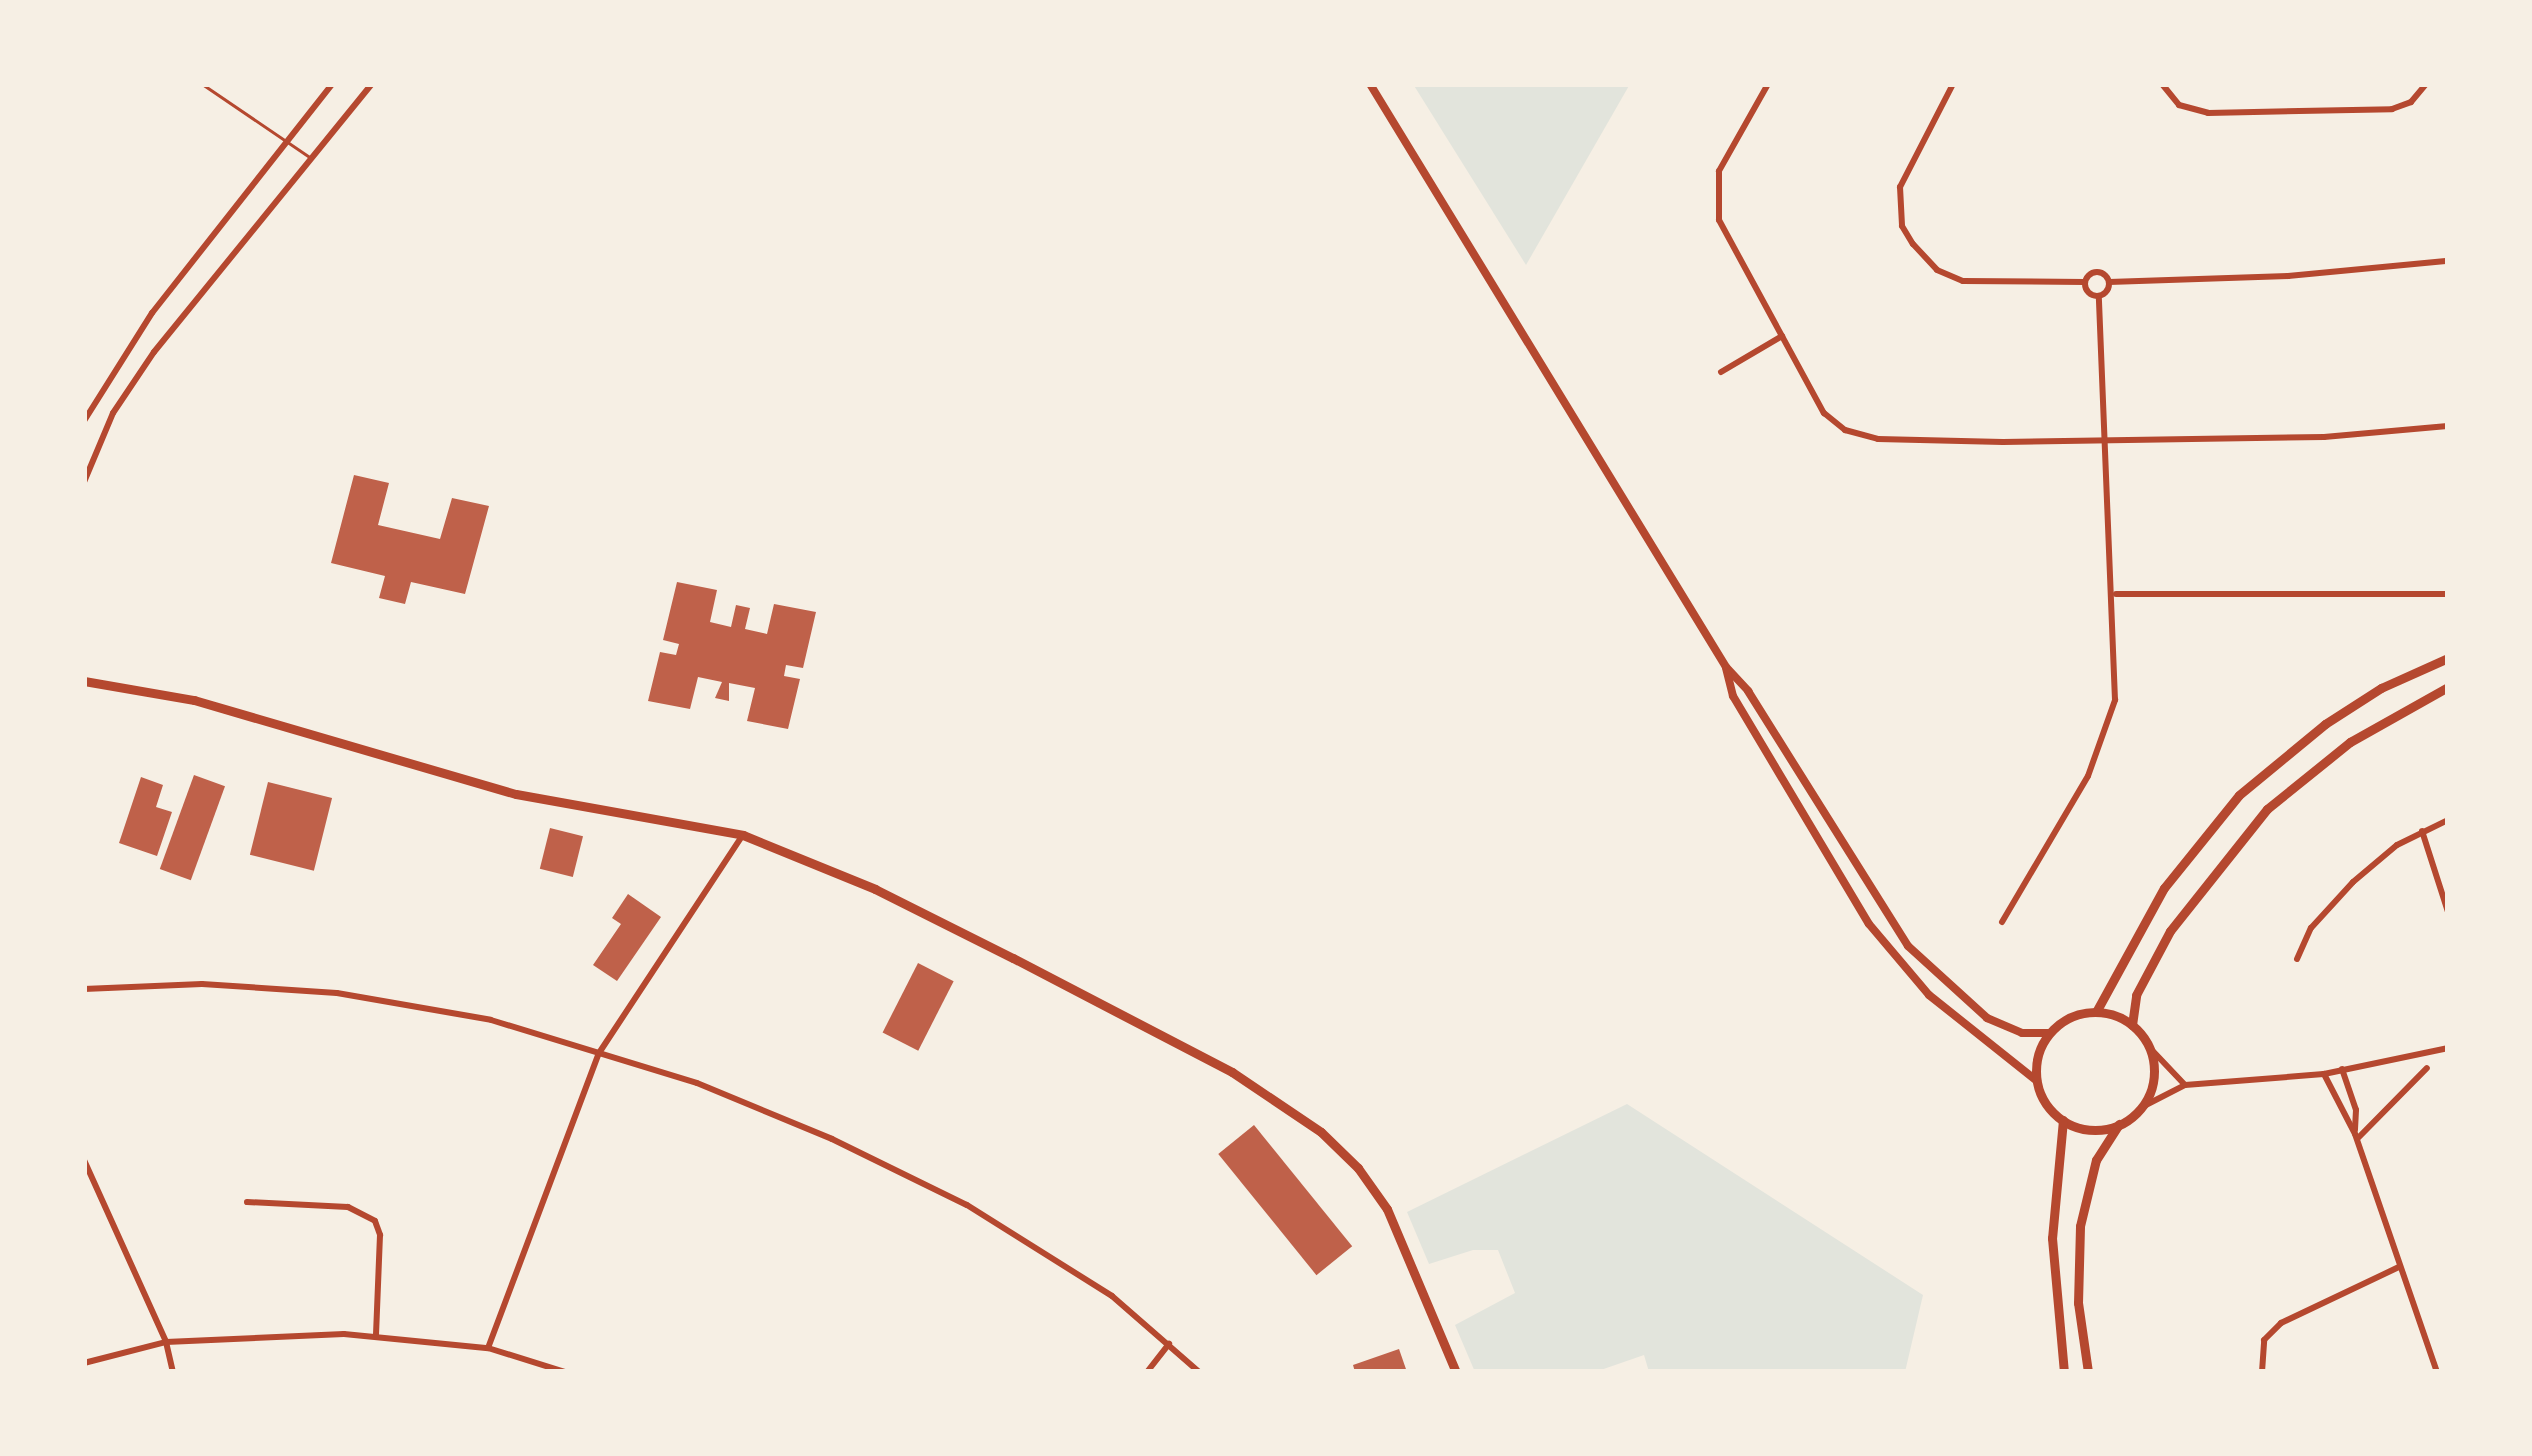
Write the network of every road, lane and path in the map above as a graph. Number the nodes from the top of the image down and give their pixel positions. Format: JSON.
{"nodes":[{"id":1,"x":202,"y":84,"type":"edge"},
{"id":2,"x":332,"y":84,"type":"edge"},
{"id":3,"x":356,"y":84,"type":"edge"},
{"id":4,"x":1370,"y":84,"type":"edge"},
{"id":5,"x":1768,"y":84,"type":"edge"},
{"id":6,"x":1953,"y":84,"type":"edge"},
{"id":7,"x":2162,"y":84,"type":"edge"},
{"id":8,"x":2426,"y":84,"type":"edge"},
{"id":9,"x":370,"y":87,"type":"edge"},
{"id":10,"x":287,"y":140,"type":"junction"},
{"id":11,"x":312,"y":159,"type":"junction"},
{"id":12,"x":2448,"y":261,"type":"edge"},
{"id":13,"x":2085,"y":282,"type":"junction"},
{"id":14,"x":2109,"y":282,"type":"junction"},
{"id":15,"x":2099,"y":296,"type":"junction"},
{"id":16,"x":1782,"y":336,"type":"junction"},
{"id":17,"x":1721,"y":372,"type":"dead end"},
{"id":18,"x":84,"y":421,"type":"edge"},
{"id":19,"x":2448,"y":426,"type":"edge"},
{"id":20,"x":2105,"y":440,"type":"junction"},
{"id":21,"x":84,"y":482,"type":"edge"},
{"id":22,"x":2114,"y":594,"type":"junction"},
{"id":23,"x":2448,"y":594,"type":"edge"},
{"id":24,"x":2448,"y":658,"type":"edge"},
{"id":25,"x":1726,"y":667,"type":"junction"},
{"id":26,"x":84,"y":681,"type":"edge"},
{"id":27,"x":2448,"y":687,"type":"edge"},
{"id":28,"x":2448,"y":820,"type":"edge"},
{"id":29,"x":2422,"y":831,"type":"junction"},
{"id":30,"x":743,"y":835,"type":"junction"},
{"id":31,"x":2448,"y":912,"type":"edge"},
{"id":32,"x":2002,"y":922,"type":"dead end"},
{"id":33,"x":2297,"y":959,"type":"dead end"},
{"id":34,"x":84,"y":989,"type":"edge"},
{"id":35,"x":2096,"y":1012,"type":"junction"},
{"id":36,"x":2132,"y":1025,"type":"junction"},
{"id":37,"x":2049,"y":1033,"type":"junction"},
{"id":38,"x":2149,"y":1047,"type":"junction"},
{"id":39,"x":2448,"y":1048,"type":"edge"},
{"id":40,"x":599,"y":1053,"type":"junction"},
{"id":41,"x":2427,"y":1068,"type":"dead end"},
{"id":42,"x":2342,"y":1070,"type":"junction"},
{"id":43,"x":2324,"y":1074,"type":"junction"},
{"id":44,"x":2037,"y":1081,"type":"junction"},
{"id":45,"x":2185,"y":1085,"type":"junction"},
{"id":46,"x":2142,"y":1107,"type":"junction"},
{"id":47,"x":2063,"y":1120,"type":"junction"},
{"id":48,"x":2119,"y":1124,"type":"junction"},
{"id":49,"x":2356,"y":1136,"type":"junction"},
{"id":50,"x":84,"y":1160,"type":"edge"},
{"id":51,"x":247,"y":1202,"type":"dead end"},
{"id":52,"x":2399,"y":1267,"type":"junction"},
{"id":53,"x":376,"y":1335,"type":"junction"},
{"id":54,"x":166,"y":1342,"type":"junction"},
{"id":55,"x":1169,"y":1344,"type":"junction"},
{"id":56,"x":488,"y":1348,"type":"junction"},
{"id":57,"x":535,"y":1362,"type":"junction"},
{"id":58,"x":84,"y":1363,"type":"edge"},
{"id":59,"x":173,"y":1372,"type":"edge"},
{"id":60,"x":535,"y":1372,"type":"edge"},
{"id":61,"x":565,"y":1372,"type":"edge"},
{"id":62,"x":1147,"y":1372,"type":"edge"},
{"id":63,"x":1199,"y":1372,"type":"edge"},
{"id":64,"x":1456,"y":1372,"type":"edge"},
{"id":65,"x":2064,"y":1372,"type":"edge"},
{"id":66,"x":2088,"y":1372,"type":"edge"},
{"id":67,"x":2262,"y":1372,"type":"edge"},
{"id":68,"x":2437,"y":1372,"type":"edge"}],
"edges":[{"from":1,"to":10,"type":"lane"},
{"from":2,"to":10,"type":"street"},
{"from":3,"to":9,"type":"lane"},
{"from":4,"to":25,"type":"main road"},
{"from":5,"to":16,"type":"street"},
{"from":6,"to":13,"type":"street"},
{"from":7,"to":8,"type":"street"},
{"from":9,"to":11,"type":"street"},
{"from":10,"to":11,"type":"lane"},
{"from":10,"to":18,"type":"street"},
{"from":11,"to":21,"type":"street"},
{"from":12,"to":14,"type":"street"},
{"from":13,"to":14,"type":"street"},
{"from":13,"to":15,"type":"street"},
{"from":14,"to":15,"type":"street"},
{"from":15,"to":20,"type":"street"},
{"from":16,"to":17,"type":"street"},
{"from":16,"to":20,"type":"street"},
{"from":19,"to":20,"type":"street"},
{"from":20,"to":22,"type":"street"},
{"from":22,"to":23,"type":"street"},
{"from":22,"to":32,"type":"street"},
{"from":24,"to":35,"type":"main road"},
{"from":25,"to":37,"type":"main road"},
{"from":25,"to":44,"type":"main road"},
{"from":26,"to":30,"type":"main road"},
{"from":27,"to":36,"type":"main road"},
{"from":28,"to":29,"type":"street"},
{"from":29,"to":31,"type":"street"},
{"from":29,"to":33,"type":"street"},
{"from":30,"to":40,"type":"street"},
{"from":30,"to":64,"type":"main road"},
{"from":34,"to":40,"type":"street"},
{"from":35,"to":36,"type":"main road"},
{"from":35,"to":37,"type":"main road"},
{"from":36,"to":38,"type":"main road"},
{"from":37,"to":44,"type":"main road"},
{"from":38,"to":45,"type":"street"},
{"from":38,"to":46,"type":"main road"},
{"from":39,"to":42,"type":"street"},
{"from":40,"to":55,"type":"street"},
{"from":40,"to":56,"type":"street"},
{"from":41,"to":49,"type":"street"},
{"from":42,"to":43,"type":"street"},
{"from":42,"to":49,"type":"street"},
{"from":43,"to":45,"type":"street"},
{"from":43,"to":49,"type":"street"},
{"from":44,"to":47,"type":"main road"},
{"from":45,"to":46,"type":"street"},
{"from":46,"to":48,"type":"main road"},
{"from":47,"to":48,"type":"main road"},
{"from":47,"to":65,"type":"main road"},
{"from":48,"to":66,"type":"main road"},
{"from":49,"to":52,"type":"street"},
{"from":50,"to":54,"type":"street"},
{"from":51,"to":53,"type":"street"},
{"from":52,"to":67,"type":"street"},
{"from":52,"to":68,"type":"street"},
{"from":53,"to":54,"type":"street"},
{"from":53,"to":56,"type":"street"},
{"from":54,"to":58,"type":"street"},
{"from":54,"to":59,"type":"street"},
{"from":55,"to":62,"type":"street"},
{"from":55,"to":63,"type":"street"},
{"from":56,"to":57,"type":"street"},
{"from":57,"to":60,"type":"street"},
{"from":57,"to":61,"type":"street"}]}
